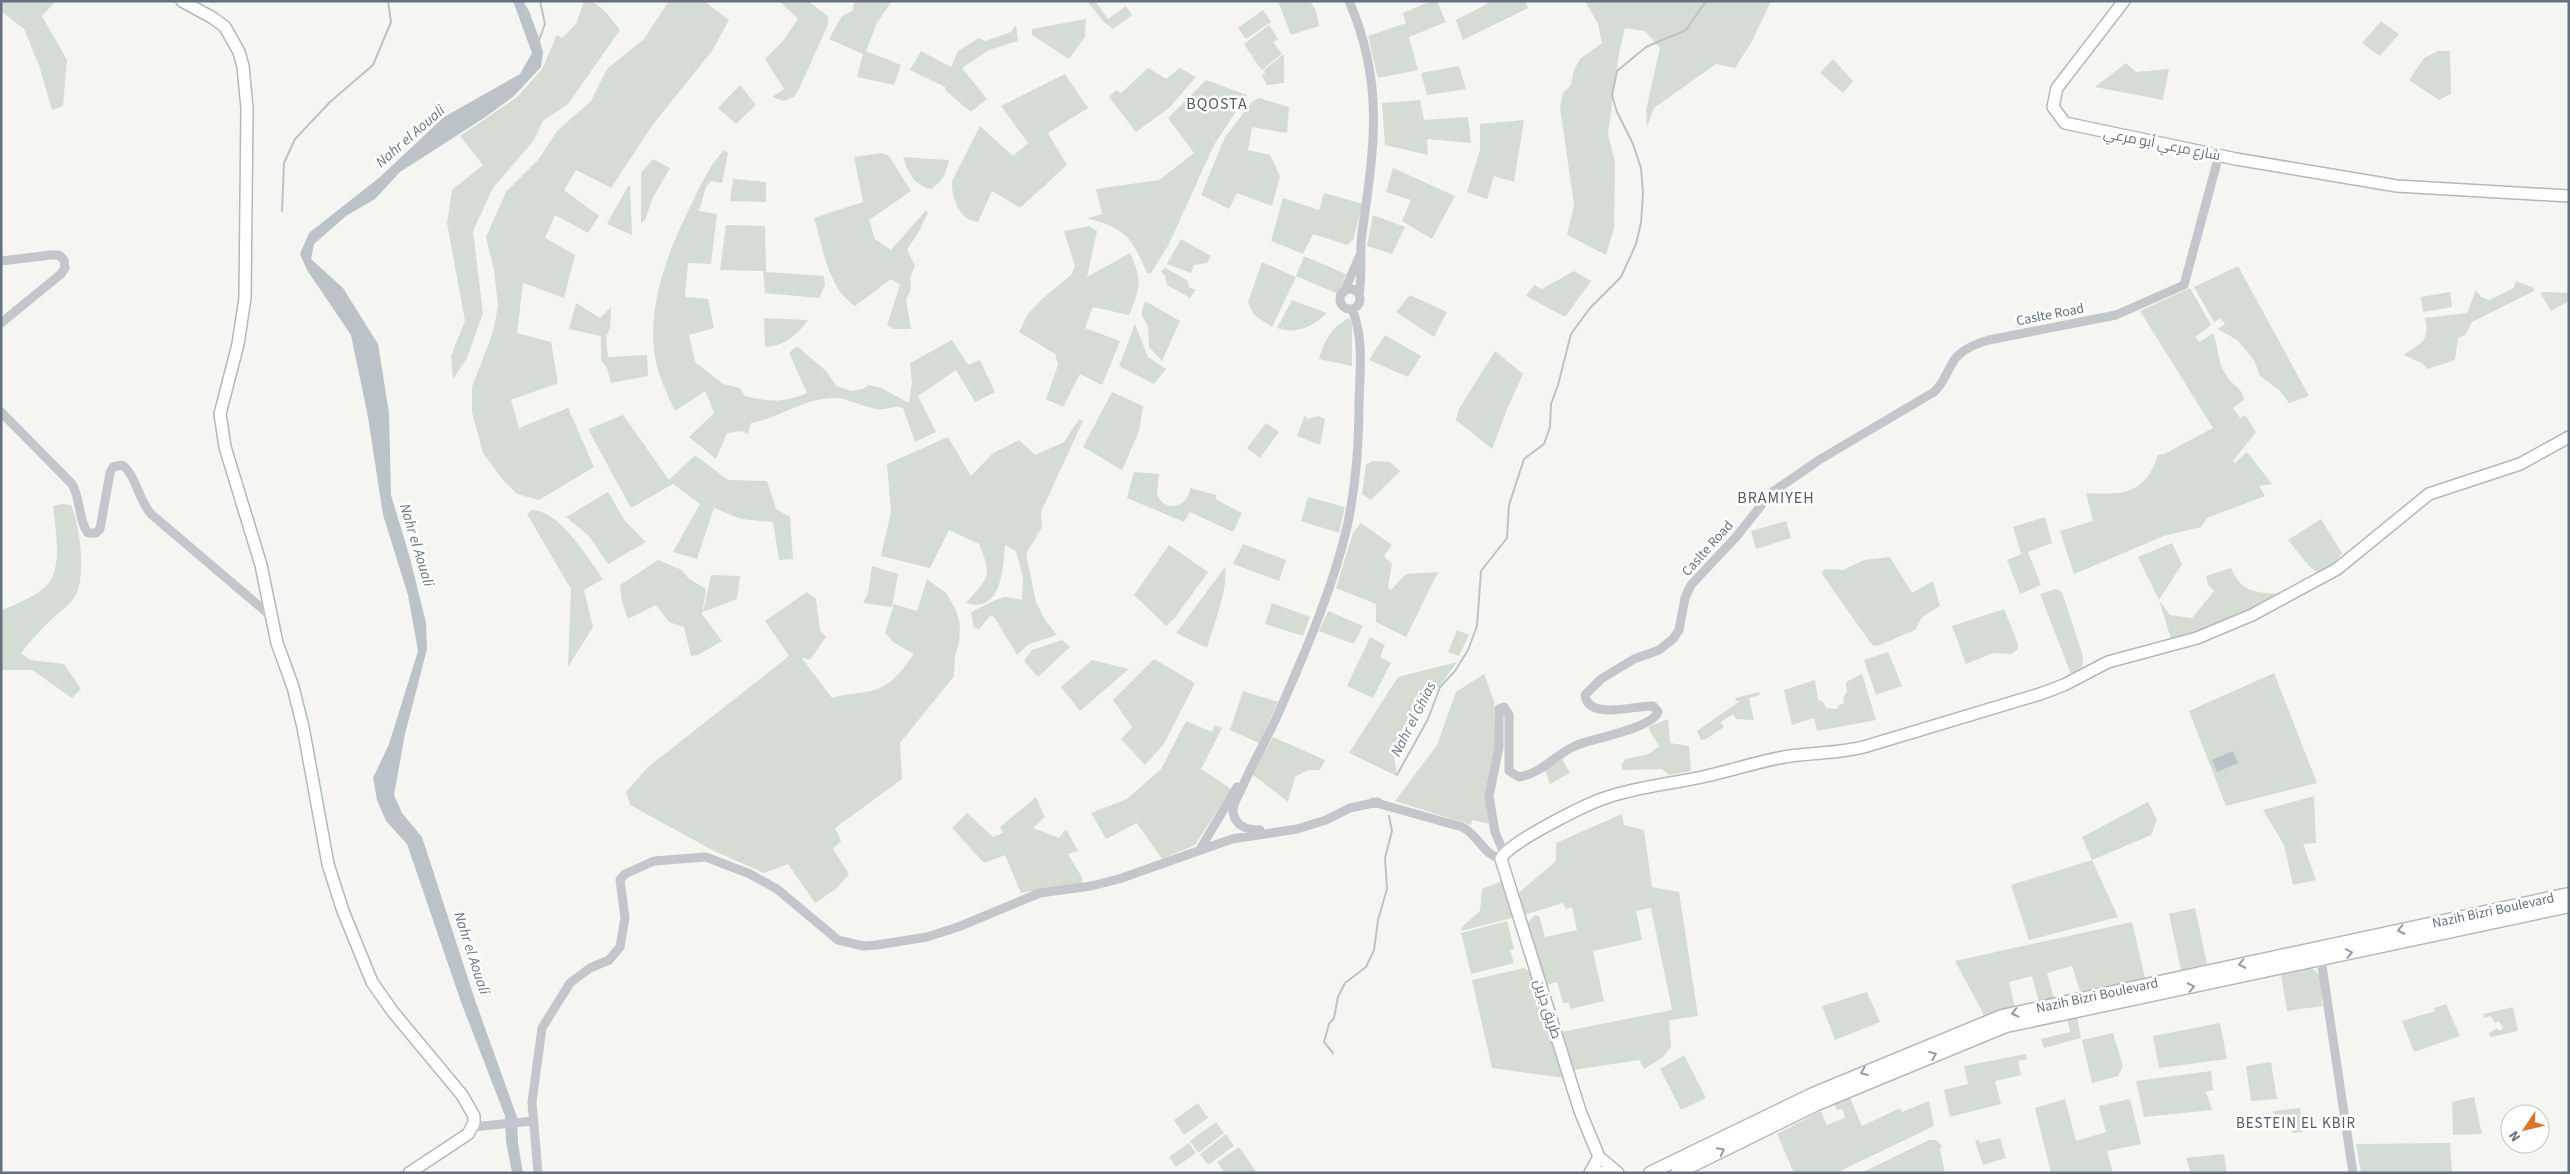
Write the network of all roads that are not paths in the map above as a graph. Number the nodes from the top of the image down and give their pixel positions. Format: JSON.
{"nodes":[{"id":1,"x":182,"y":1,"type":"edge"},
{"id":2,"x":1349,"y":1,"type":"edge"},
{"id":3,"x":2124,"y":1,"type":"edge"},
{"id":4,"x":2219,"y":156,"type":"junction"},
{"id":5,"x":2569,"y":196,"type":"edge"},
{"id":6,"x":1360,"y":255,"type":"junction"},
{"id":7,"x":1,"y":261,"type":"edge"},
{"id":8,"x":1344,"y":292,"type":"junction"},
{"id":9,"x":1359,"y":298,"type":"junction"},
{"id":10,"x":1352,"y":309,"type":"junction"},
{"id":11,"x":1,"y":322,"type":"edge"},
{"id":12,"x":1360,"y":343,"type":"junction"},
{"id":13,"x":1,"y":412,"type":"edge"},
{"id":14,"x":2569,"y":437,"type":"edge"},
{"id":15,"x":271,"y":616,"type":"junction"},
{"id":16,"x":1246,"y":776,"type":"junction"},
{"id":17,"x":1222,"y":810,"type":"junction"},
{"id":18,"x":1235,"y":817,"type":"junction"},
{"id":19,"x":1248,"y":830,"type":"junction"},
{"id":20,"x":1212,"y":832,"type":"junction"},
{"id":21,"x":1274,"y":832,"type":"junction"},
{"id":22,"x":1232,"y":839,"type":"junction"},
{"id":23,"x":1217,"y":844,"type":"junction"},
{"id":24,"x":1198,"y":852,"type":"junction"},
{"id":25,"x":1503,"y":856,"type":"junction"},
{"id":26,"x":2569,"y":894,"type":"edge"},
{"id":27,"x":2569,"y":906,"type":"edge"},
{"id":28,"x":2321,"y":959,"type":"junction"},
{"id":29,"x":532,"y":1119,"type":"junction"},
{"id":30,"x":480,"y":1124,"type":"junction"},
{"id":31,"x":1599,"y":1157,"type":"junction"},
{"id":32,"x":409,"y":1173,"type":"edge"},
{"id":33,"x":538,"y":1173,"type":"edge"},
{"id":34,"x":1590,"y":1173,"type":"edge"},
{"id":35,"x":1598,"y":1173,"type":"edge"},
{"id":36,"x":1616,"y":1173,"type":"edge"},
{"id":37,"x":1650,"y":1173,"type":"edge"},
{"id":38,"x":1677,"y":1173,"type":"edge"},
{"id":39,"x":2353,"y":1173,"type":"edge"}],
"edges":[{"from":1,"to":15,"type":"main road"},
{"from":2,"to":6,"type":"street"},
{"from":3,"to":4,"type":"main road","name":"شارع مرعي أبو مرعي"},
{"from":4,"to":5,"type":"main road","name":"شارع مرعي أبو مرعي"},
{"from":4,"to":25,"type":"street","name":"Caslte Road"},
{"from":6,"to":8,"type":"street"},
{"from":6,"to":9,"type":"street"},
{"from":7,"to":11,"type":"street"},
{"from":8,"to":9,"type":"street"},
{"from":8,"to":10,"type":"street"},
{"from":9,"to":10,"type":"street"},
{"from":9,"to":12,"type":"street"},
{"from":10,"to":12,"type":"street"},
{"from":12,"to":16,"type":"street"},
{"from":13,"to":15,"type":"street"},
{"from":14,"to":25,"type":"main road"},
{"from":15,"to":30,"type":"main road"},
{"from":16,"to":17,"type":"street"},
{"from":16,"to":18,"type":"street"},
{"from":17,"to":18,"type":"street"},
{"from":17,"to":20,"type":"street"},
{"from":18,"to":19,"type":"street"},
{"from":18,"to":22,"type":"street"},
{"from":19,"to":21,"type":"street"},
{"from":19,"to":22,"type":"street"},
{"from":20,"to":23,"type":"street"},
{"from":20,"to":24,"type":"street"},
{"from":21,"to":22,"type":"street"},
{"from":21,"to":25,"type":"street"},
{"from":22,"to":23,"type":"street"},
{"from":23,"to":24,"type":"street"},
{"from":24,"to":29,"type":"street"},
{"from":25,"to":31,"type":"main road","name":"طريق جزين"},
{"from":26,"to":37,"type":"highway","name":"Nazih Bizri Boulevard","one_way":true},
{"from":28,"to":27,"type":"highway","name":"Nazih Bizri Boulevard","one_way":true},
{"from":38,"to":28,"type":"highway","name":"Nazih Bizri Boulevard","one_way":true},
{"from":28,"to":39,"type":"street"},
{"from":29,"to":30,"type":"street"},
{"from":29,"to":33,"type":"street"},
{"from":30,"to":32,"type":"main road"},
{"from":31,"to":34,"type":"main road"},
{"from":31,"to":36,"type":"main road","name":"طريق جزين"},
{"from":35,"to":36,"type":"highway"}]}
